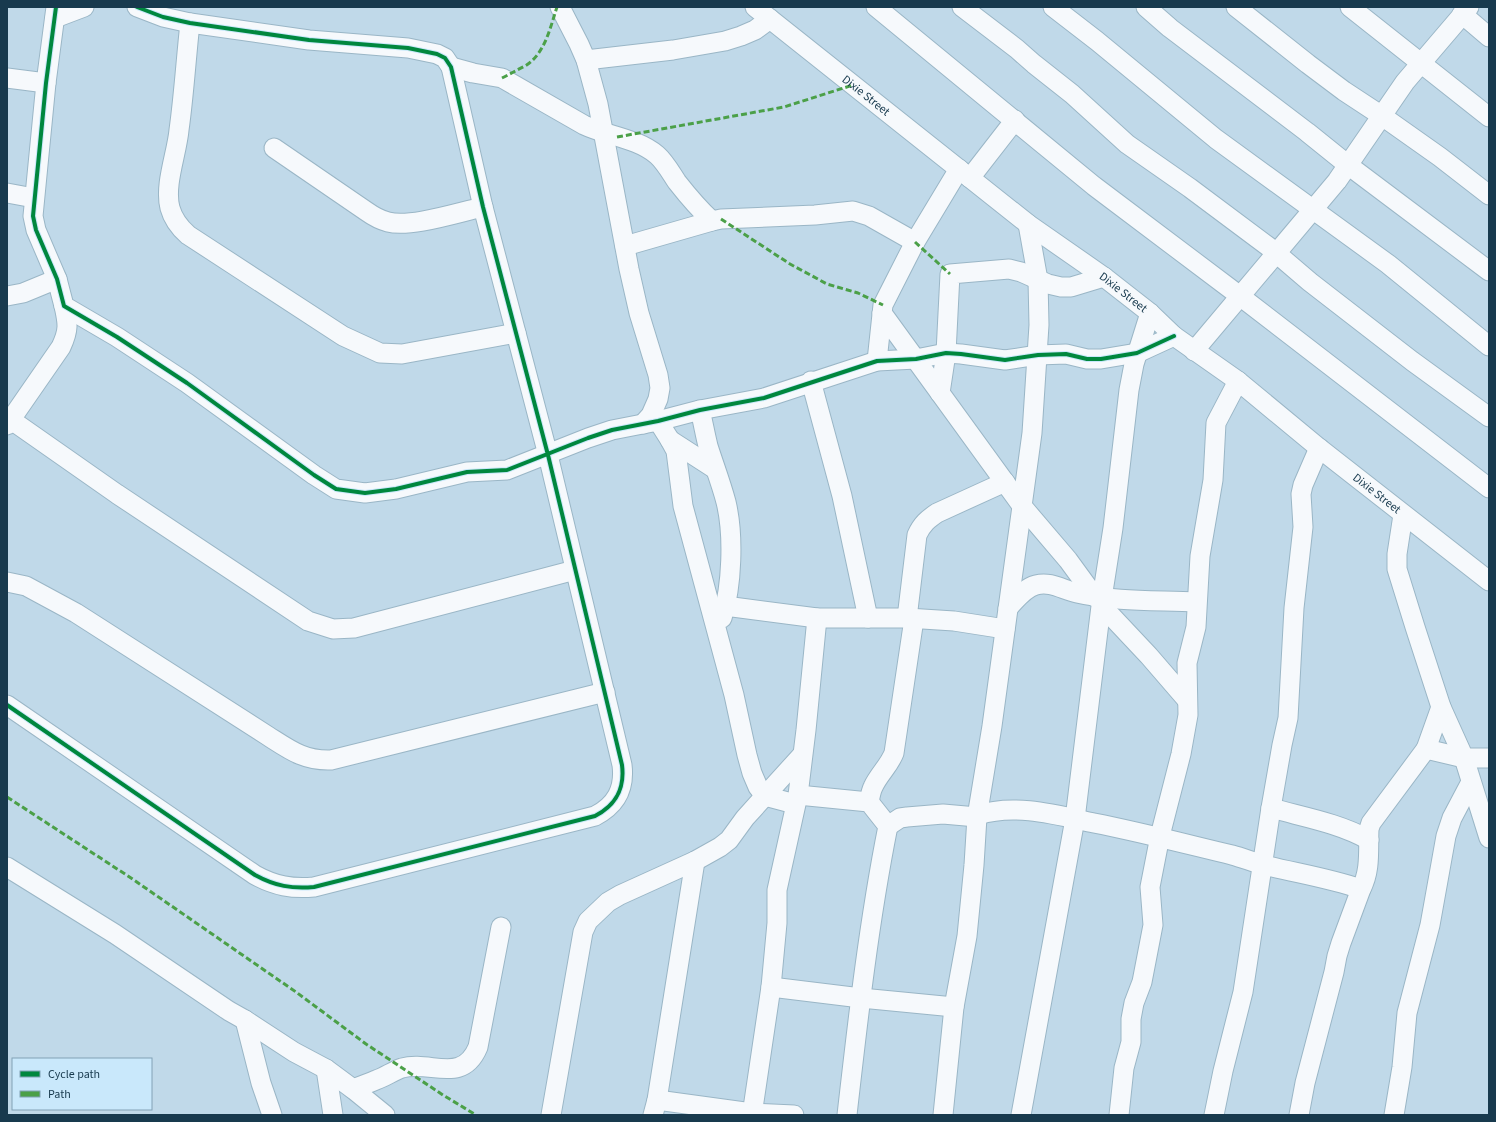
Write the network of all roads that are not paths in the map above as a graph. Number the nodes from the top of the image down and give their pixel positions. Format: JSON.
{"nodes":[{"id":1,"x":84,"y":7,"type":"edge"},
{"id":2,"x":138,"y":7,"type":"edge"},
{"id":3,"x":560,"y":7,"type":"edge"},
{"id":4,"x":755,"y":7,"type":"edge"},
{"id":5,"x":876,"y":7,"type":"edge"},
{"id":6,"x":1053,"y":7,"type":"edge"},
{"id":7,"x":1146,"y":7,"type":"edge"},
{"id":8,"x":1236,"y":7,"type":"edge"},
{"id":9,"x":1350,"y":7,"type":"edge"},
{"id":10,"x":970,"y":9,"type":"edge"},
{"id":11,"x":1466,"y":9,"type":"edge"},
{"id":12,"x":56,"y":12,"type":"edge"},
{"id":13,"x":186,"y":15,"type":"edge"},
{"id":14,"x":770,"y":19,"type":"junction"},
{"id":15,"x":1489,"y":37,"type":"edge"},
{"id":16,"x":586,"y":60,"type":"junction"},
{"id":17,"x":1421,"y":63,"type":"junction"},
{"id":18,"x":451,"y":67,"type":"junction"},
{"id":19,"x":7,"y":78,"type":"edge"},
{"id":20,"x":46,"y":83,"type":"junction"},
{"id":21,"x":1382,"y":116,"type":"junction"},
{"id":22,"x":1489,"y":117,"type":"edge"},
{"id":23,"x":1015,"y":120,"type":"junction"},
{"id":24,"x":603,"y":133,"type":"junction"},
{"id":25,"x":274,"y":148,"type":"dead end"},
{"id":26,"x":1348,"y":165,"type":"junction"},
{"id":27,"x":964,"y":173,"type":"junction"},
{"id":28,"x":7,"y":193,"type":"edge"},
{"id":29,"x":1489,"y":195,"type":"edge"},
{"id":30,"x":34,"y":198,"type":"junction"},
{"id":31,"x":483,"y":207,"type":"junction"},
{"id":32,"x":1313,"y":208,"type":"junction"},
{"id":33,"x":712,"y":221,"type":"junction"},
{"id":34,"x":1028,"y":224,"type":"junction"},
{"id":35,"x":915,"y":242,"type":"junction"},
{"id":36,"x":625,"y":246,"type":"junction"},
{"id":37,"x":1277,"y":253,"type":"junction"},
{"id":38,"x":1489,"y":270,"type":"edge"},
{"id":39,"x":1104,"y":277,"type":"junction"},
{"id":40,"x":57,"y":279,"type":"junction"},
{"id":41,"x":1038,"y":280,"type":"junction"},
{"id":42,"x":7,"y":296,"type":"edge"},
{"id":43,"x":1240,"y":297,"type":"junction"},
{"id":44,"x":64,"y":306,"type":"junction"},
{"id":45,"x":882,"y":313,"type":"junction"},
{"id":46,"x":1150,"y":313,"type":"junction"},
{"id":47,"x":516,"y":333,"type":"junction"},
{"id":48,"x":1174,"y":336,"type":"junction"},
{"id":49,"x":1489,"y":346,"type":"edge"},
{"id":50,"x":1194,"y":351,"type":"junction"},
{"id":51,"x":1137,"y":353,"type":"junction"},
{"id":52,"x":946,"y":354,"type":"junction"},
{"id":53,"x":1038,"y":356,"type":"junction"},
{"id":54,"x":916,"y":359,"type":"junction"},
{"id":55,"x":878,"y":361,"type":"junction"},
{"id":56,"x":811,"y":381,"type":"junction"},
{"id":57,"x":1238,"y":381,"type":"junction"},
{"id":58,"x":940,"y":393,"type":"junction"},
{"id":59,"x":700,"y":410,"type":"junction"},
{"id":60,"x":1489,"y":417,"type":"edge"},
{"id":61,"x":8,"y":420,"type":"edge"},
{"id":62,"x":650,"y":422,"type":"junction"},
{"id":63,"x":670,"y":440,"type":"junction"},
{"id":64,"x":1319,"y":448,"type":"junction"},
{"id":65,"x":548,"y":455,"type":"junction"},
{"id":66,"x":715,"y":469,"type":"junction"},
{"id":67,"x":1005,"y":482,"type":"junction"},
{"id":68,"x":1489,"y":488,"type":"edge"},
{"id":69,"x":1022,"y":506,"type":"junction"},
{"id":70,"x":1403,"y":515,"type":"junction"},
{"id":71,"x":575,"y":570,"type":"junction"},
{"id":72,"x":1489,"y":581,"type":"edge"},
{"id":73,"x":7,"y":582,"type":"edge"},
{"id":74,"x":1100,"y":601,"type":"junction"},
{"id":75,"x":1196,"y":602,"type":"junction"},
{"id":76,"x":726,"y":606,"type":"junction"},
{"id":77,"x":1008,"y":608,"type":"junction"},
{"id":78,"x":817,"y":618,"type":"junction"},
{"id":79,"x":868,"y":618,"type":"junction"},
{"id":80,"x":911,"y":619,"type":"junction"},
{"id":81,"x":1005,"y":629,"type":"junction"},
{"id":82,"x":717,"y":632,"type":"junction"},
{"id":83,"x":605,"y":692,"type":"junction"},
{"id":84,"x":1187,"y":700,"type":"junction"},
{"id":85,"x":7,"y":705,"type":"edge"},
{"id":86,"x":1441,"y":707,"type":"junction"},
{"id":87,"x":1426,"y":749,"type":"junction"},
{"id":88,"x":802,"y":755,"type":"junction"},
{"id":89,"x":1464,"y":758,"type":"junction"},
{"id":90,"x":1489,"y":758,"type":"edge"},
{"id":91,"x":1471,"y":782,"type":"junction"},
{"id":92,"x":764,"y":796,"type":"junction"},
{"id":93,"x":796,"y":800,"type":"junction"},
{"id":94,"x":869,"y":802,"type":"junction"},
{"id":95,"x":1271,"y":808,"type":"junction"},
{"id":96,"x":977,"y":816,"type":"junction"},
{"id":97,"x":1075,"y":819,"type":"junction"},
{"id":98,"x":888,"y":826,"type":"junction"},
{"id":99,"x":1160,"y":836,"type":"junction"},
{"id":100,"x":1489,"y":838,"type":"edge"},
{"id":101,"x":1369,"y":840,"type":"junction"},
{"id":102,"x":694,"y":861,"type":"junction"},
{"id":103,"x":1263,"y":865,"type":"junction"},
{"id":104,"x":7,"y":867,"type":"edge"},
{"id":105,"x":1361,"y":889,"type":"junction"},
{"id":106,"x":501,"y":927,"type":"dead end"},
{"id":107,"x":771,"y":987,"type":"junction"},
{"id":108,"x":861,"y":998,"type":"junction"},
{"id":109,"x":954,"y":1007,"type":"junction"},
{"id":110,"x":245,"y":1020,"type":"junction"},
{"id":111,"x":326,"y":1069,"type":"junction"},
{"id":112,"x":353,"y":1089,"type":"junction"},
{"id":113,"x":655,"y":1107,"type":"edge"},
{"id":114,"x":752,"y":1114,"type":"edge"},
{"id":115,"x":272,"y":1115,"type":"edge"},
{"id":116,"x":333,"y":1115,"type":"edge"},
{"id":117,"x":384,"y":1115,"type":"edge"},
{"id":118,"x":551,"y":1115,"type":"edge"},
{"id":119,"x":794,"y":1115,"type":"edge"},
{"id":120,"x":847,"y":1115,"type":"edge"},
{"id":121,"x":943,"y":1115,"type":"edge"},
{"id":122,"x":1021,"y":1115,"type":"edge"},
{"id":123,"x":1120,"y":1115,"type":"edge"},
{"id":124,"x":1214,"y":1115,"type":"edge"},
{"id":125,"x":1299,"y":1115,"type":"edge"},
{"id":126,"x":1394,"y":1115,"type":"edge"}],
"edges":[{"from":1,"to":12,"type":"street"},
{"from":2,"to":13,"type":"street"},
{"from":3,"to":16,"type":"street"},
{"from":4,"to":14,"type":"street","name":"Dixie Street"},
{"from":5,"to":23,"type":"street"},
{"from":6,"to":32,"type":"street"},
{"from":7,"to":26,"type":"street"},
{"from":8,"to":21,"type":"street"},
{"from":9,"to":17,"type":"street"},
{"from":10,"to":37,"type":"street"},
{"from":11,"to":15,"type":"street"},
{"from":11,"to":17,"type":"street"},
{"from":12,"to":20,"type":"street"},
{"from":13,"to":18,"type":"street"},
{"from":13,"to":47,"type":"street"},
{"from":14,"to":16,"type":"street"},
{"from":14,"to":27,"type":"street","name":"Dixie Street"},
{"from":16,"to":24,"type":"street"},
{"from":17,"to":21,"type":"street"},
{"from":17,"to":22,"type":"street"},
{"from":18,"to":24,"type":"street"},
{"from":18,"to":31,"type":"street"},
{"from":19,"to":20,"type":"street"},
{"from":20,"to":30,"type":"street"},
{"from":21,"to":26,"type":"street"},
{"from":21,"to":29,"type":"street"},
{"from":23,"to":27,"type":"street"},
{"from":23,"to":43,"type":"street"},
{"from":24,"to":33,"type":"street"},
{"from":24,"to":36,"type":"street"},
{"from":25,"to":31,"type":"street"},
{"from":26,"to":32,"type":"street"},
{"from":26,"to":38,"type":"street"},
{"from":27,"to":34,"type":"street","name":"Dixie Street"},
{"from":27,"to":35,"type":"street"},
{"from":28,"to":30,"type":"street"},
{"from":30,"to":40,"type":"street"},
{"from":31,"to":47,"type":"street"},
{"from":32,"to":37,"type":"street"},
{"from":32,"to":49,"type":"street"},
{"from":33,"to":35,"type":"street"},
{"from":33,"to":36,"type":"street"},
{"from":34,"to":39,"type":"street","name":"Dixie Street"},
{"from":34,"to":41,"type":"street"},
{"from":35,"to":45,"type":"street"},
{"from":36,"to":62,"type":"street"},
{"from":37,"to":43,"type":"street"},
{"from":37,"to":60,"type":"street"},
{"from":39,"to":41,"type":"street"},
{"from":39,"to":46,"type":"street","name":"Dixie Street"},
{"from":40,"to":42,"type":"street"},
{"from":40,"to":44,"type":"street"},
{"from":41,"to":52,"type":"street"},
{"from":41,"to":53,"type":"street"},
{"from":43,"to":50,"type":"street"},
{"from":43,"to":68,"type":"street"},
{"from":44,"to":61,"type":"street"},
{"from":44,"to":65,"type":"street"},
{"from":45,"to":54,"type":"street"},
{"from":45,"to":55,"type":"street"},
{"from":46,"to":48,"type":"street","name":"Dixie Street"},
{"from":46,"to":51,"type":"street"},
{"from":47,"to":65,"type":"street"},
{"from":48,"to":50,"type":"street","name":"Dixie Street"},
{"from":48,"to":51,"type":"street"},
{"from":50,"to":57,"type":"street","name":"Dixie Street"},
{"from":51,"to":53,"type":"street"},
{"from":51,"to":74,"type":"street"},
{"from":52,"to":53,"type":"street"},
{"from":52,"to":54,"type":"street"},
{"from":52,"to":58,"type":"street"},
{"from":53,"to":69,"type":"street"},
{"from":54,"to":55,"type":"street"},
{"from":54,"to":58,"type":"street"},
{"from":55,"to":56,"type":"street"},
{"from":56,"to":59,"type":"street"},
{"from":56,"to":79,"type":"street"},
{"from":57,"to":64,"type":"street","name":"Dixie Street"},
{"from":57,"to":75,"type":"street"},
{"from":58,"to":67,"type":"street"},
{"from":59,"to":62,"type":"street"},
{"from":59,"to":66,"type":"street"},
{"from":61,"to":71,"type":"street"},
{"from":62,"to":63,"type":"street"},
{"from":62,"to":65,"type":"street"},
{"from":63,"to":66,"type":"street"},
{"from":63,"to":82,"type":"street"},
{"from":64,"to":70,"type":"street","name":"Dixie Street"},
{"from":64,"to":95,"type":"street"},
{"from":65,"to":71,"type":"street"},
{"from":66,"to":76,"type":"street"},
{"from":67,"to":69,"type":"street"},
{"from":67,"to":80,"type":"street"},
{"from":69,"to":74,"type":"street"},
{"from":69,"to":77,"type":"street"},
{"from":70,"to":72,"type":"street","name":"Dixie Street"},
{"from":70,"to":86,"type":"street"},
{"from":71,"to":83,"type":"street"},
{"from":73,"to":83,"type":"street"},
{"from":74,"to":75,"type":"street"},
{"from":74,"to":77,"type":"street"},
{"from":74,"to":84,"type":"street"},
{"from":74,"to":97,"type":"street"},
{"from":75,"to":84,"type":"street"},
{"from":76,"to":78,"type":"street"},
{"from":76,"to":82,"type":"street"},
{"from":77,"to":81,"type":"street"},
{"from":78,"to":79,"type":"street"},
{"from":78,"to":88,"type":"street"},
{"from":79,"to":80,"type":"street"},
{"from":80,"to":81,"type":"street"},
{"from":80,"to":94,"type":"street"},
{"from":81,"to":96,"type":"street"},
{"from":82,"to":92,"type":"street"},
{"from":83,"to":85,"type":"street"},
{"from":84,"to":99,"type":"street"},
{"from":86,"to":87,"type":"street"},
{"from":86,"to":89,"type":"street"},
{"from":87,"to":89,"type":"street"},
{"from":87,"to":101,"type":"street"},
{"from":88,"to":92,"type":"street"},
{"from":88,"to":93,"type":"street"},
{"from":89,"to":90,"type":"street"},
{"from":89,"to":91,"type":"street"},
{"from":91,"to":100,"type":"street"},
{"from":91,"to":126,"type":"street"},
{"from":92,"to":93,"type":"street"},
{"from":92,"to":102,"type":"street"},
{"from":93,"to":94,"type":"street"},
{"from":93,"to":107,"type":"street"},
{"from":94,"to":98,"type":"street"},
{"from":95,"to":101,"type":"street"},
{"from":95,"to":103,"type":"street"},
{"from":96,"to":97,"type":"street"},
{"from":96,"to":98,"type":"street"},
{"from":96,"to":109,"type":"street"},
{"from":97,"to":99,"type":"street"},
{"from":97,"to":122,"type":"street"},
{"from":98,"to":108,"type":"street"},
{"from":99,"to":103,"type":"street"},
{"from":99,"to":123,"type":"street"},
{"from":101,"to":105,"type":"street"},
{"from":102,"to":113,"type":"street"},
{"from":102,"to":118,"type":"street"},
{"from":103,"to":105,"type":"street"},
{"from":103,"to":124,"type":"street"},
{"from":104,"to":110,"type":"street"},
{"from":105,"to":125,"type":"street"},
{"from":106,"to":112,"type":"street"},
{"from":107,"to":108,"type":"street"},
{"from":107,"to":114,"type":"street"},
{"from":108,"to":109,"type":"street"},
{"from":108,"to":120,"type":"street"},
{"from":109,"to":121,"type":"street"},
{"from":110,"to":111,"type":"street"},
{"from":110,"to":115,"type":"street"},
{"from":111,"to":112,"type":"street"},
{"from":111,"to":116,"type":"street"},
{"from":112,"to":117,"type":"street"},
{"from":113,"to":114,"type":"street"},
{"from":114,"to":119,"type":"street"}]}
